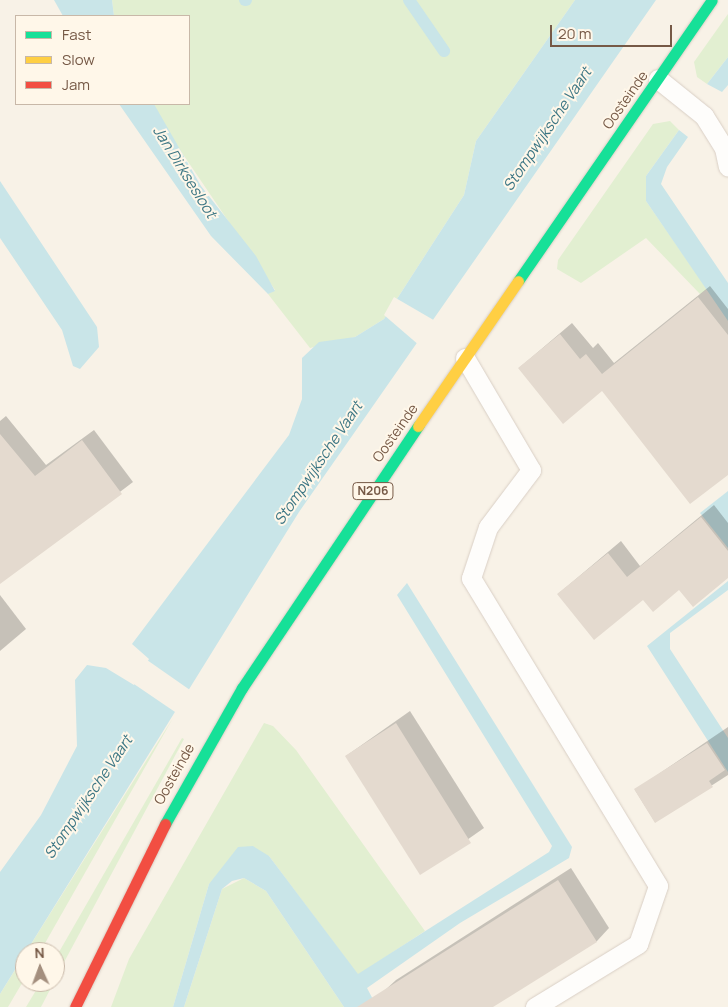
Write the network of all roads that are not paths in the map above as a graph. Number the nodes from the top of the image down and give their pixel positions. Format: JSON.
{"nodes":[{"id":1,"x":712,"y":0,"type":"edge"},
{"id":2,"x":658,"y":79,"type":"junction"},
{"id":3,"x":728,"y":167,"type":"edge"},
{"id":4,"x":465,"y":358,"type":"junction"},
{"id":5,"x":75,"y":1007,"type":"edge"},
{"id":6,"x":534,"y":1007,"type":"edge"}],
"edges":[{"from":1,"to":2,"type":"main road","name":"Oosteinde","number":"N206"},
{"from":2,"to":3,"type":"lane"},
{"from":2,"to":4,"type":"main road","name":"Oosteinde","number":"N206"},
{"from":4,"to":5,"type":"main road","name":"Oosteinde","number":"N206"},
{"from":4,"to":6,"type":"lane"}]}
